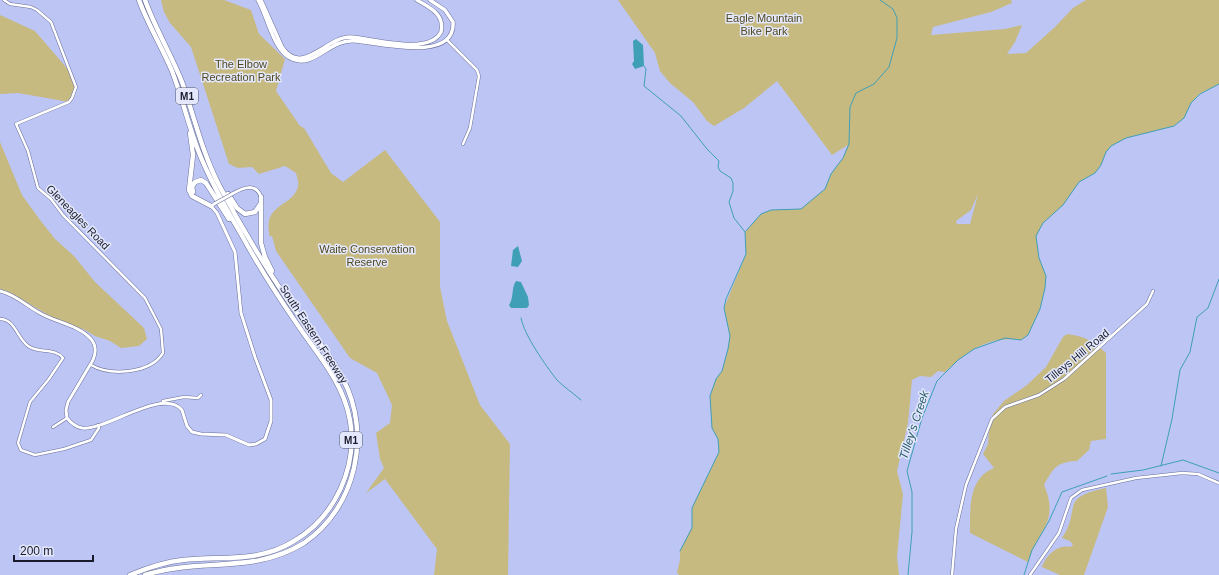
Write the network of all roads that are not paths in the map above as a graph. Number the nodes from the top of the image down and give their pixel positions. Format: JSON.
{"nodes":[{"id":1,"x":4,"y":0,"type":"edge"},
{"id":2,"x":144,"y":0,"type":"edge"},
{"id":3,"x":258,"y":0,"type":"edge"},
{"id":4,"x":261,"y":0,"type":"edge"},
{"id":5,"x":417,"y":0,"type":"edge"},
{"id":6,"x":430,"y":0,"type":"edge"},
{"id":7,"x":139,"y":2,"type":"edge"},
{"id":8,"x":440,"y":33,"type":"junction"},
{"id":9,"x":436,"y":39,"type":"junction"},
{"id":10,"x":447,"y":40,"type":"junction"},
{"id":11,"x":176,"y":82,"type":"junction"},
{"id":12,"x":202,"y":143,"type":"junction"},
{"id":13,"x":463,"y":144,"type":"dead end"},
{"id":14,"x":261,"y":197,"type":"junction"},
{"id":15,"x":213,"y":205,"type":"junction"},
{"id":16,"x":240,"y":233,"type":"junction"},
{"id":17,"x":0,"y":291,"type":"edge"},
{"id":18,"x":1153,"y":291,"type":"dead end"},
{"id":19,"x":293,"y":309,"type":"junction"},
{"id":20,"x":0,"y":319,"type":"edge"},
{"id":21,"x":91,"y":365,"type":"junction"},
{"id":22,"x":201,"y":395,"type":"dead end"},
{"id":23,"x":162,"y":404,"type":"junction"},
{"id":24,"x":67,"y":418,"type":"junction"},
{"id":25,"x":98,"y":424,"type":"junction"},
{"id":26,"x":53,"y":427,"type":"dead end"},
{"id":27,"x":1219,"y":483,"type":"edge"},
{"id":28,"x":130,"y":575,"type":"edge"},
{"id":29,"x":145,"y":575,"type":"edge"},
{"id":30,"x":952,"y":575,"type":"edge"},
{"id":31,"x":1030,"y":575,"type":"edge"}],
"edges":[{"from":1,"to":21,"type":"street","name":"Gleneagles Road"},
{"from":2,"to":12,"type":"highway","name":"South Eastern Freeway","number":"M1"},
{"from":3,"to":10,"type":"main road"},
{"from":4,"to":9,"type":"main road"},
{"from":5,"to":8,"type":"main road"},
{"from":6,"to":10,"type":"main road"},
{"from":7,"to":11,"type":"highway","name":"South Eastern Freeway","number":"M1"},
{"from":8,"to":9,"type":"main road"},
{"from":8,"to":10,"type":"main road"},
{"from":9,"to":10,"type":"main road"},
{"from":10,"to":13,"type":"street"},
{"from":11,"to":15,"type":"highway"},
{"from":11,"to":16,"type":"highway","name":"South Eastern Freeway","number":"M1"},
{"from":12,"to":14,"type":"highway"},
{"from":12,"to":19,"type":"highway","name":"South Eastern Freeway","number":"M1"},
{"from":14,"to":15,"type":"street","bridge":true},
{"from":14,"to":19,"type":"highway"},
{"from":15,"to":16,"type":"highway"},
{"from":15,"to":23,"type":"street"},
{"from":16,"to":28,"type":"highway","name":"South Eastern Freeway","number":"M1"},
{"from":17,"to":21,"type":"street"},
{"from":18,"to":30,"type":"street","name":"Tilleys Hill Road"},
{"from":19,"to":29,"type":"highway","name":"South Eastern Freeway","number":"M1"},
{"from":20,"to":25,"type":"street"},
{"from":21,"to":24,"type":"street"},
{"from":22,"to":23,"type":"street"},
{"from":23,"to":25,"type":"street"},
{"from":24,"to":25,"type":"street"},
{"from":24,"to":26,"type":"street"},
{"from":27,"to":31,"type":"street"}]}
